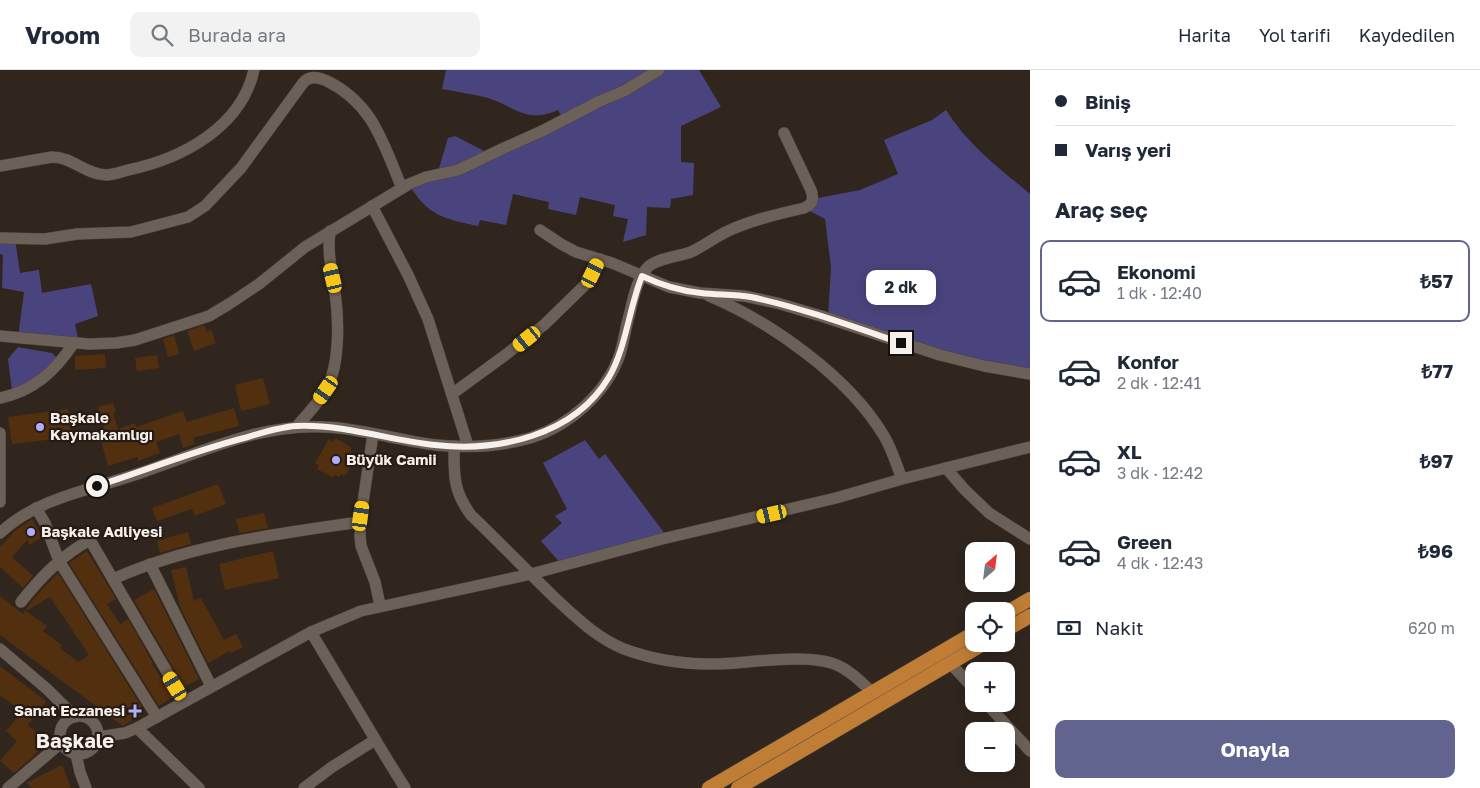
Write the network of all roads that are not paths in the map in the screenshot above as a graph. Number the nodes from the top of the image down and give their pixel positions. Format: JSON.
{"nodes":[{"id":1,"x":254,"y":70,"type":"edge"},
{"id":2,"x":659,"y":70,"type":"edge"},
{"id":3,"x":305,"y":75,"type":"edge"},
{"id":4,"x":784,"y":134,"type":"dead end"},
{"id":5,"x":0,"y":166,"type":"edge"},
{"id":6,"x":402,"y":188,"type":"junction"},
{"id":7,"x":372,"y":206,"type":"junction"},
{"id":8,"x":540,"y":230,"type":"dead end"},
{"id":9,"x":330,"y":231,"type":"junction"},
{"id":10,"x":0,"y":238,"type":"edge"},
{"id":11,"x":600,"y":259,"type":"junction"},
{"id":12,"x":642,"y":276,"type":"junction"},
{"id":13,"x":700,"y":293,"type":"junction"},
{"id":14,"x":0,"y":336,"type":"edge"},
{"id":15,"x":74,"y":343,"type":"junction"},
{"id":16,"x":1030,"y":374,"type":"edge"},
{"id":17,"x":452,"y":394,"type":"junction"},
{"id":18,"x":0,"y":398,"type":"edge"},
{"id":19,"x":297,"y":426,"type":"junction"},
{"id":20,"x":0,"y":433,"type":"edge"},
{"id":21,"x":373,"y":434,"type":"junction"},
{"id":22,"x":454,"y":446,"type":"junction"},
{"id":23,"x":468,"y":446,"type":"junction"},
{"id":24,"x":1030,"y":447,"type":"edge"},
{"id":25,"x":0,"y":461,"type":"edge"},
{"id":26,"x":946,"y":468,"type":"junction"},
{"id":27,"x":902,"y":479,"type":"junction"},
{"id":28,"x":0,"y":502,"type":"edge"},
{"id":29,"x":36,"y":508,"type":"junction"},
{"id":30,"x":360,"y":522,"type":"junction"},
{"id":31,"x":0,"y":529,"type":"edge"},
{"id":32,"x":1030,"y":539,"type":"edge"},
{"id":33,"x":59,"y":561,"type":"junction"},
{"id":34,"x":150,"y":564,"type":"junction"},
{"id":35,"x":531,"y":574,"type":"junction"},
{"id":36,"x":113,"y":579,"type":"junction"},
{"id":37,"x":1030,"y":600,"type":"edge"},
{"id":38,"x":21,"y":602,"type":"dead end"},
{"id":39,"x":380,"y":605,"type":"junction"},
{"id":40,"x":1015,"y":608,"type":"edge"},
{"id":41,"x":1030,"y":616,"type":"edge"},
{"id":42,"x":1015,"y":625,"type":"edge"},
{"id":43,"x":311,"y":632,"type":"junction"},
{"id":44,"x":965,"y":637,"type":"edge"},
{"id":45,"x":0,"y":648,"type":"edge"},
{"id":46,"x":969,"y":652,"type":"edge"},
{"id":47,"x":950,"y":663,"type":"junction"},
{"id":48,"x":965,"y":679,"type":"edge"},
{"id":49,"x":211,"y":686,"type":"junction"},
{"id":50,"x":872,"y":692,"type":"junction"},
{"id":51,"x":184,"y":701,"type":"junction"},
{"id":52,"x":994,"y":712,"type":"edge"},
{"id":53,"x":75,"y":716,"type":"junction"},
{"id":54,"x":157,"y":717,"type":"junction"},
{"id":55,"x":137,"y":728,"type":"junction"},
{"id":56,"x":98,"y":736,"type":"junction"},
{"id":57,"x":375,"y":740,"type":"junction"},
{"id":58,"x":61,"y":743,"type":"junction"},
{"id":59,"x":1030,"y":751,"type":"edge"},
{"id":60,"x":76,"y":754,"type":"junction"},
{"id":61,"x":8,"y":788,"type":"edge"},
{"id":62,"x":86,"y":788,"type":"edge"},
{"id":63,"x":199,"y":788,"type":"edge"},
{"id":64,"x":304,"y":788,"type":"edge"},
{"id":65,"x":405,"y":788,"type":"edge"},
{"id":66,"x":709,"y":788,"type":"edge"},
{"id":67,"x":738,"y":788,"type":"edge"}],
"edges":[{"from":1,"to":5,"type":"street"},
{"from":2,"to":6,"type":"street"},
{"from":3,"to":6,"type":"street"},
{"from":3,"to":10,"type":"street"},
{"from":4,"to":12,"type":"street"},
{"from":6,"to":7,"type":"street"},
{"from":7,"to":9,"type":"street"},
{"from":7,"to":17,"type":"street"},
{"from":8,"to":11,"type":"street"},
{"from":9,"to":15,"type":"street"},
{"from":9,"to":19,"type":"street"},
{"from":11,"to":12,"type":"street"},
{"from":11,"to":17,"type":"street"},
{"from":12,"to":13,"type":"street"},
{"from":12,"to":23,"type":"street"},
{"from":13,"to":16,"type":"street"},
{"from":13,"to":27,"type":"street"},
{"from":14,"to":15,"type":"street"},
{"from":15,"to":18,"type":"street"},
{"from":17,"to":23,"type":"street"},
{"from":19,"to":21,"type":"street"},
{"from":19,"to":29,"type":"street"},
{"from":20,"to":25,"type":"street"},
{"from":21,"to":22,"type":"street"},
{"from":21,"to":30,"type":"street"},
{"from":22,"to":23,"type":"street"},
{"from":22,"to":35,"type":"street"},
{"from":24,"to":26,"type":"street"},
{"from":25,"to":28,"type":"street"},
{"from":26,"to":27,"type":"street"},
{"from":26,"to":32,"type":"street"},
{"from":27,"to":35,"type":"street"},
{"from":29,"to":31,"type":"street"},
{"from":29,"to":33,"type":"street"},
{"from":30,"to":34,"type":"street"},
{"from":30,"to":39,"type":"street"},
{"from":33,"to":36,"type":"street"},
{"from":33,"to":38,"type":"street"},
{"from":33,"to":54,"type":"street"},
{"from":34,"to":36,"type":"street"},
{"from":34,"to":49,"type":"street"},
{"from":35,"to":39,"type":"street"},
{"from":35,"to":50,"type":"street"},
{"from":36,"to":51,"type":"street"},
{"from":37,"to":40,"type":"main road"},
{"from":39,"to":43,"type":"street"},
{"from":41,"to":42,"type":"main road"},
{"from":43,"to":49,"type":"street"},
{"from":43,"to":57,"type":"street"},
{"from":44,"to":50,"type":"main road"},
{"from":45,"to":53,"type":"street"},
{"from":46,"to":47,"type":"main road"},
{"from":47,"to":48,"type":"street"},
{"from":47,"to":67,"type":"main road"},
{"from":49,"to":51,"type":"street"},
{"from":50,"to":66,"type":"main road"},
{"from":51,"to":54,"type":"street"},
{"from":52,"to":59,"type":"street"},
{"from":53,"to":56,"type":"street"},
{"from":53,"to":58,"type":"street"},
{"from":54,"to":55,"type":"street"},
{"from":55,"to":56,"type":"street"},
{"from":55,"to":63,"type":"street"},
{"from":56,"to":60,"type":"street"},
{"from":57,"to":64,"type":"street"},
{"from":57,"to":65,"type":"street"},
{"from":58,"to":60,"type":"street"},
{"from":58,"to":61,"type":"street"},
{"from":60,"to":62,"type":"street"}]}
